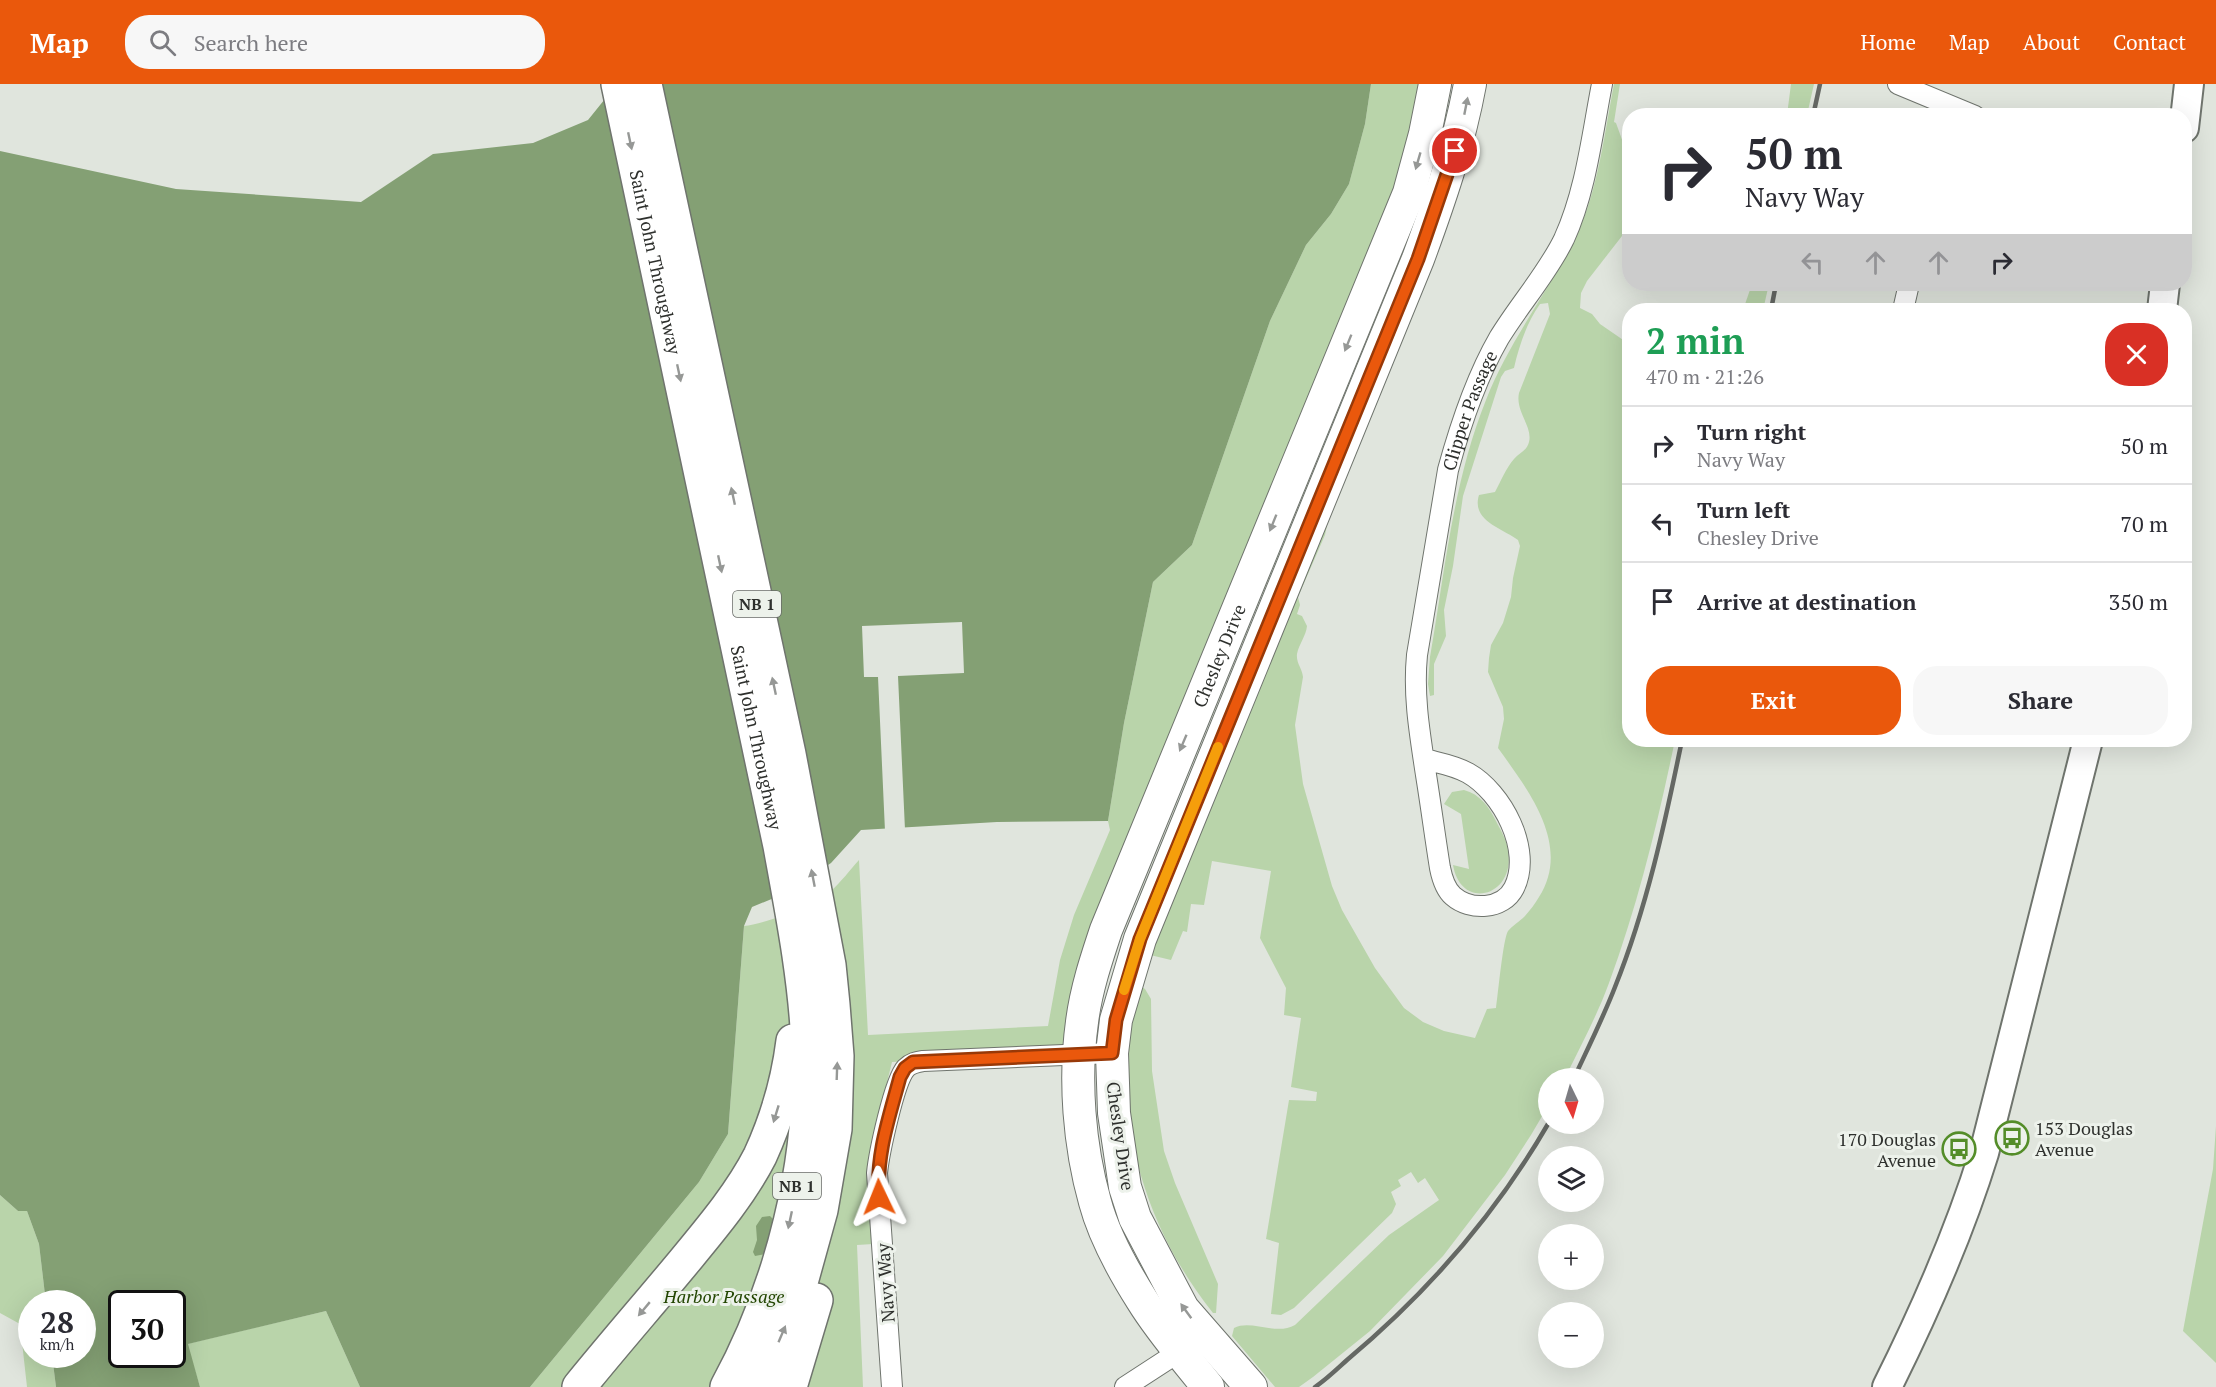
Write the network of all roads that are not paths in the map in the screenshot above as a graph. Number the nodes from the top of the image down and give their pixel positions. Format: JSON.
{"nodes":[{"id":1,"x":618,"y":84,"type":"edge"},
{"id":2,"x":645,"y":84,"type":"edge"},
{"id":3,"x":1435,"y":84,"type":"edge"},
{"id":4,"x":1470,"y":84,"type":"edge"},
{"id":5,"x":1602,"y":84,"type":"edge"},
{"id":6,"x":1898,"y":84,"type":"edge"},
{"id":7,"x":2190,"y":84,"type":"edge"},
{"id":8,"x":1945,"y":108,"type":"edge"},
{"id":9,"x":2187,"y":108,"type":"edge"},
{"id":10,"x":1386,"y":249,"type":"junction"},
{"id":11,"x":1418,"y":259,"type":"junction"},
{"id":12,"x":2086,"y":747,"type":"edge"},
{"id":13,"x":1424,"y":759,"type":"junction"},
{"id":14,"x":801,"y":974,"type":"junction"},
{"id":15,"x":1112,"y":1053,"type":"junction"},
{"id":16,"x":1078,"y":1054,"type":"junction"},
{"id":17,"x":835,"y":1129,"type":"junction"},
{"id":18,"x":1193,"y":1344,"type":"junction"},
{"id":19,"x":579,"y":1387,"type":"edge"},
{"id":20,"x":727,"y":1387,"type":"edge"},
{"id":21,"x":758,"y":1387,"type":"edge"},
{"id":22,"x":790,"y":1387,"type":"edge"},
{"id":23,"x":892,"y":1387,"type":"edge"},
{"id":24,"x":1125,"y":1387,"type":"edge"},
{"id":25,"x":1208,"y":1387,"type":"edge"},
{"id":26,"x":1251,"y":1387,"type":"edge"},
{"id":27,"x":1887,"y":1387,"type":"edge"}],
"edges":[{"from":1,"to":14,"type":"highway","name":"Saint John Throughway","number":"NB 1","one_way":true},
{"from":17,"to":2,"type":"highway","name":"Saint John Throughway","number":"NB 1","one_way":true},
{"from":3,"to":10,"type":"main road","name":"Chesley Drive","one_way":true},
{"from":11,"to":4,"type":"main road","name":"Chesley Drive","one_way":true},
{"from":5,"to":13,"type":"street","name":"Clipper Passage"},
{"from":6,"to":8,"type":"street"},
{"from":7,"to":9,"type":"street"},
{"from":10,"to":11,"type":"main road"},
{"from":10,"to":16,"type":"main road","name":"Chesley Drive","one_way":true},
{"from":11,"to":15,"type":"main road","name":"Chesley Drive"},
{"from":12,"to":27,"type":"street"},
{"from":13,"to":13,"type":"street","name":"Clipper Passage"},
{"from":14,"to":19,"type":"highway","one_way":true},
{"from":14,"to":20,"type":"highway","name":"Saint John Throughway","number":"NB 1","one_way":true},
{"from":15,"to":16,"type":"street","name":"Navy Way"},
{"from":18,"to":15,"type":"main road","name":"Chesley Drive","one_way":true},
{"from":16,"to":18,"type":"main road","name":"Chesley Drive"},
{"from":16,"to":23,"type":"street","name":"Navy Way"},
{"from":21,"to":17,"type":"highway","name":"Saint John Throughway","number":"NB 1","one_way":true},
{"from":17,"to":22,"type":"highway"},
{"from":18,"to":24,"type":"street"},
{"from":18,"to":25,"type":"main road","name":"Chesley Drive"},
{"from":18,"to":26,"type":"main road","name":"Chesley Drive"}]}
